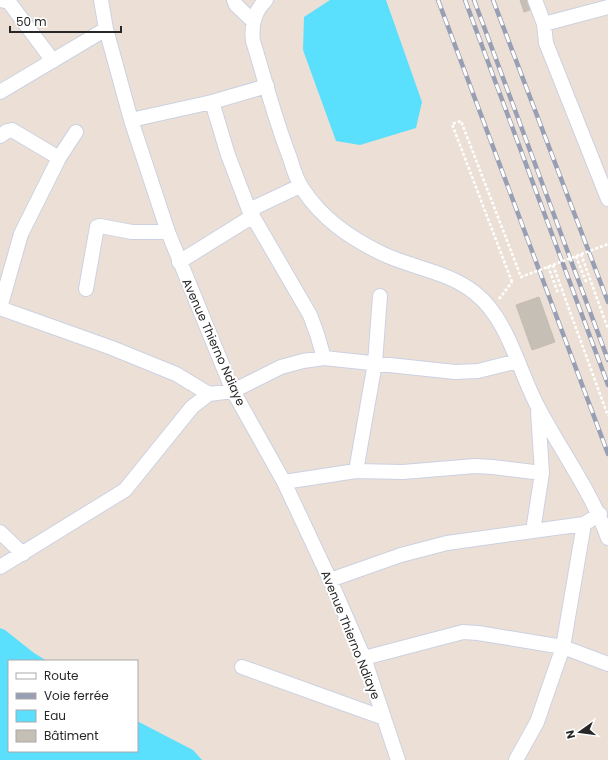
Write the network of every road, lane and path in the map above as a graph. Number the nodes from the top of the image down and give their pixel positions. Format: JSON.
{"nodes":[{"id":1,"x":1,"y":0,"type":"edge"},
{"id":2,"x":101,"y":0,"type":"edge"},
{"id":3,"x":234,"y":0,"type":"edge"},
{"id":4,"x":266,"y":0,"type":"edge"},
{"id":5,"x":535,"y":0,"type":"edge"},
{"id":6,"x":605,"y":0,"type":"edge"},
{"id":7,"x":608,"y":7,"type":"edge"},
{"id":8,"x":253,"y":21,"type":"junction"},
{"id":9,"x":544,"y":24,"type":"junction"},
{"id":10,"x":106,"y":29,"type":"junction"},
{"id":11,"x":53,"y":61,"type":"junction"},
{"id":12,"x":267,"y":86,"type":"junction"},
{"id":13,"x":0,"y":92,"type":"edge"},
{"id":14,"x":212,"y":102,"type":"junction"},
{"id":15,"x":131,"y":120,"type":"junction"},
{"id":16,"x":76,"y":132,"type":"dead end"},
{"id":17,"x":0,"y":136,"type":"edge"},
{"id":18,"x":59,"y":158,"type":"junction"},
{"id":19,"x":300,"y":186,"type":"junction"},
{"id":20,"x":608,"y":199,"type":"edge"},
{"id":21,"x":251,"y":213,"type":"junction"},
{"id":22,"x":168,"y":232,"type":"junction"},
{"id":23,"x":608,"y":244,"type":"edge"},
{"id":24,"x":581,"y":254,"type":"junction"},
{"id":25,"x":576,"y":256,"type":"junction"},
{"id":26,"x":180,"y":262,"type":"junction"},
{"id":27,"x":553,"y":265,"type":"junction"},
{"id":28,"x":548,"y":266,"type":"junction"},
{"id":29,"x":587,"y":284,"type":"dead end"},
{"id":30,"x":86,"y":289,"type":"dead end"},
{"id":31,"x":558,"y":293,"type":"dead end"},
{"id":32,"x":380,"y":296,"type":"dead end"},
{"id":33,"x":492,"y":309,"type":"junction"},
{"id":34,"x":608,"y":329,"type":"edge"},
{"id":35,"x":324,"y":358,"type":"junction"},
{"id":36,"x":518,"y":361,"type":"junction"},
{"id":37,"x":375,"y":363,"type":"junction"},
{"id":38,"x":233,"y":391,"type":"junction"},
{"id":39,"x":209,"y":394,"type":"junction"},
{"id":40,"x":538,"y":406,"type":"junction"},
{"id":41,"x":608,"y":416,"type":"edge"},
{"id":42,"x":356,"y":471,"type":"junction"},
{"id":43,"x":542,"y":473,"type":"junction"},
{"id":44,"x":284,"y":482,"type":"junction"},
{"id":45,"x":600,"y":514,"type":"junction"},
{"id":46,"x":584,"y":524,"type":"junction"},
{"id":47,"x":533,"y":531,"type":"junction"},
{"id":48,"x":0,"y":532,"type":"edge"},
{"id":49,"x":608,"y":538,"type":"edge"},
{"id":50,"x":23,"y":554,"type":"junction"},
{"id":51,"x":0,"y":567,"type":"edge"},
{"id":52,"x":330,"y":580,"type":"junction"},
{"id":53,"x":563,"y":647,"type":"junction"},
{"id":54,"x":364,"y":658,"type":"junction"},
{"id":55,"x":608,"y":664,"type":"edge"},
{"id":56,"x":242,"y":667,"type":"dead end"},
{"id":57,"x":384,"y":718,"type":"junction"},
{"id":58,"x":398,"y":760,"type":"edge"},
{"id":59,"x":516,"y":760,"type":"edge"}],
"edges":[{"from":1,"to":11,"type":"street"},
{"from":2,"to":10,"type":"street","name":"Avenue Thierno Ndiaye"},
{"from":3,"to":8,"type":"street"},
{"from":4,"to":8,"type":"street"},
{"from":5,"to":9,"type":"street"},
{"from":6,"to":7,"type":"street"},
{"from":7,"to":9,"type":"street"},
{"from":8,"to":12,"type":"street"},
{"from":9,"to":20,"type":"street"},
{"from":10,"to":11,"type":"street"},
{"from":10,"to":15,"type":"street","name":"Avenue Thierno Ndiaye"},
{"from":11,"to":13,"type":"street"},
{"from":12,"to":14,"type":"street"},
{"from":12,"to":19,"type":"street"},
{"from":14,"to":15,"type":"street"},
{"from":14,"to":21,"type":"street"},
{"from":15,"to":22,"type":"street","name":"Avenue Thierno Ndiaye"},
{"from":16,"to":18,"type":"street"},
{"from":17,"to":18,"type":"street"},
{"from":18,"to":39,"type":"street"},
{"from":19,"to":21,"type":"street"},
{"from":19,"to":33,"type":"street"},
{"from":21,"to":26,"type":"street"},
{"from":21,"to":35,"type":"street"},
{"from":22,"to":26,"type":"street","name":"Avenue Thierno Ndiaye"},
{"from":22,"to":30,"type":"street"},
{"from":23,"to":24,"type":"path","bridge":true},
{"from":24,"to":25,"type":"path","bridge":true},
{"from":24,"to":34,"type":"path"},
{"from":25,"to":27,"type":"path","bridge":true},
{"from":25,"to":29,"type":"path"},
{"from":26,"to":38,"type":"street","name":"Avenue Thierno Ndiaye"},
{"from":27,"to":28,"type":"path","bridge":true},
{"from":27,"to":41,"type":"path"},
{"from":28,"to":31,"type":"path"},
{"from":28,"to":33,"type":"path","bridge":true},
{"from":32,"to":37,"type":"street"},
{"from":33,"to":36,"type":"street"},
{"from":35,"to":37,"type":"street"},
{"from":35,"to":38,"type":"street"},
{"from":36,"to":37,"type":"street"},
{"from":36,"to":40,"type":"street"},
{"from":37,"to":42,"type":"street"},
{"from":38,"to":39,"type":"street"},
{"from":38,"to":44,"type":"street","name":"Avenue Thierno Ndiaye"},
{"from":39,"to":50,"type":"street"},
{"from":40,"to":43,"type":"street"},
{"from":40,"to":45,"type":"street"},
{"from":42,"to":43,"type":"street"},
{"from":42,"to":44,"type":"street"},
{"from":43,"to":47,"type":"street"},
{"from":44,"to":52,"type":"street","name":"Avenue Thierno Ndiaye"},
{"from":45,"to":46,"type":"street"},
{"from":45,"to":49,"type":"street"},
{"from":46,"to":47,"type":"street"},
{"from":46,"to":53,"type":"street"},
{"from":47,"to":52,"type":"street"},
{"from":48,"to":50,"type":"street"},
{"from":50,"to":51,"type":"street"},
{"from":52,"to":54,"type":"street","name":"Avenue Thierno Ndiaye"},
{"from":53,"to":54,"type":"street"},
{"from":53,"to":55,"type":"street"},
{"from":53,"to":59,"type":"street"},
{"from":54,"to":57,"type":"street","name":"Avenue Thierno Ndiaye"},
{"from":56,"to":57,"type":"street"},
{"from":57,"to":58,"type":"street","name":"Avenue Thierno Ndiaye"}]}
